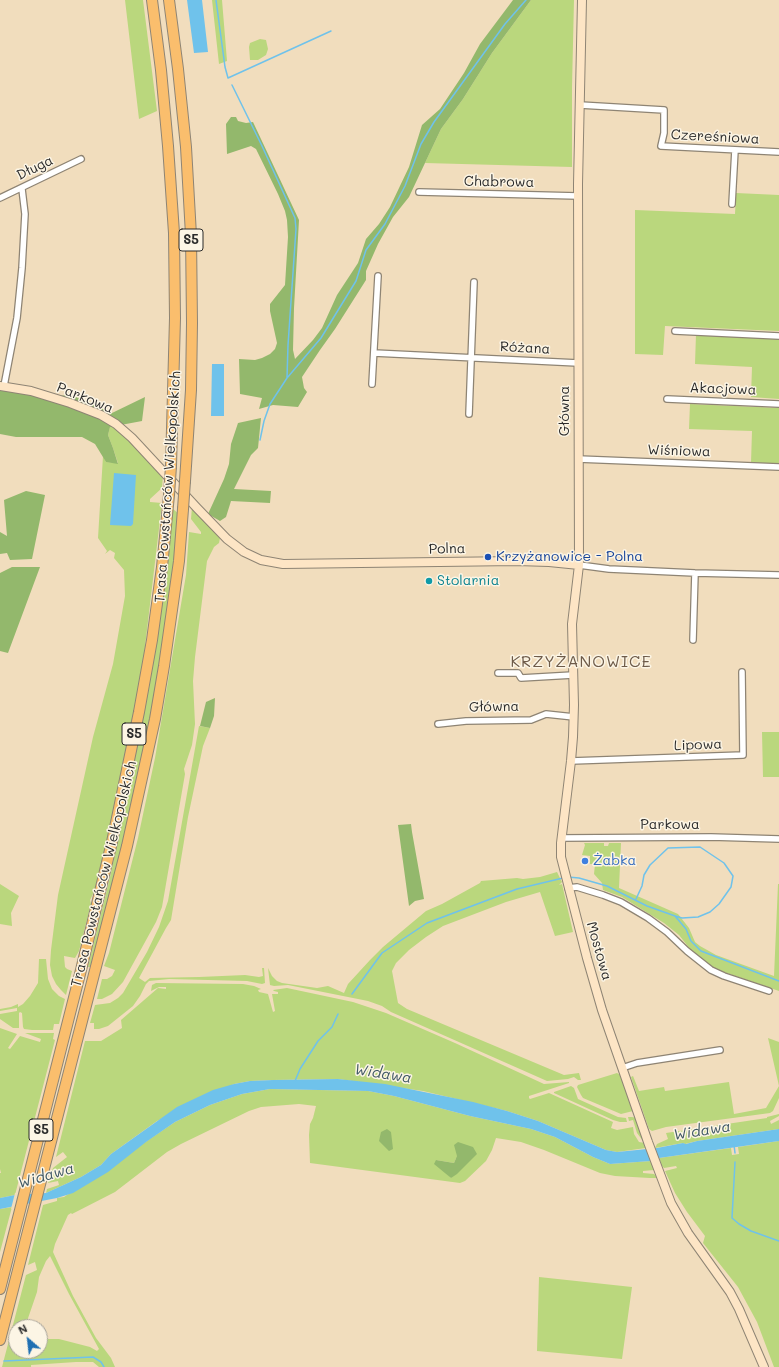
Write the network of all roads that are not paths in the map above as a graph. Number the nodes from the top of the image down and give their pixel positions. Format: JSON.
{"nodes":[{"id":1,"x":152,"y":0,"type":"edge"},
{"id":2,"x":169,"y":0,"type":"edge"},
{"id":3,"x":582,"y":0,"type":"edge"},
{"id":4,"x":580,"y":105,"type":"junction"},
{"id":5,"x":735,"y":150,"type":"junction"},
{"id":6,"x":779,"y":152,"type":"edge"},
{"id":7,"x":81,"y":159,"type":"dead end"},
{"id":8,"x":22,"y":188,"type":"junction"},
{"id":9,"x":419,"y":192,"type":"dead end"},
{"id":10,"x":578,"y":196,"type":"junction"},
{"id":11,"x":0,"y":198,"type":"edge"},
{"id":12,"x":732,"y":204,"type":"dead end"},
{"id":13,"x":378,"y":276,"type":"dead end"},
{"id":14,"x":474,"y":282,"type":"dead end"},
{"id":15,"x":675,"y":331,"type":"dead end"},
{"id":16,"x":779,"y":336,"type":"edge"},
{"id":17,"x":374,"y":353,"type":"junction"},
{"id":18,"x":471,"y":357,"type":"junction"},
{"id":19,"x":578,"y":363,"type":"junction"},
{"id":20,"x":372,"y":384,"type":"dead end"},
{"id":21,"x":2,"y":386,"type":"edge"},
{"id":22,"x":667,"y":399,"type":"dead end"},
{"id":23,"x":779,"y":404,"type":"edge"},
{"id":24,"x":468,"y":414,"type":"dead end"},
{"id":25,"x":578,"y":459,"type":"junction"},
{"id":26,"x":779,"y":468,"type":"edge"},
{"id":27,"x":211,"y":524,"type":"joint"},
{"id":28,"x":578,"y":566,"type":"junction"},
{"id":29,"x":695,"y":573,"type":"junction"},
{"id":30,"x":779,"y":575,"type":"edge"},
{"id":31,"x":693,"y":640,"type":"dead end"},
{"id":32,"x":742,"y":672,"type":"dead end"},
{"id":33,"x":498,"y":673,"type":"dead end"},
{"id":34,"x":573,"y":674,"type":"junction"},
{"id":35,"x":574,"y":717,"type":"junction"},
{"id":36,"x":438,"y":724,"type":"dead end"},
{"id":37,"x":571,"y":761,"type":"junction"},
{"id":38,"x":562,"y":838,"type":"junction"},
{"id":39,"x":779,"y":839,"type":"edge"},
{"id":40,"x":567,"y":885,"type":"junction"},
{"id":41,"x":769,"y":991,"type":"dead end"},
{"id":42,"x":720,"y":1050,"type":"dead end"},
{"id":43,"x":622,"y":1068,"type":"junction"},
{"id":44,"x":0,"y":1289,"type":"edge"},
{"id":45,"x":0,"y":1340,"type":"edge"},
{"id":46,"x":764,"y":1367,"type":"edge"}],
"edges":[{"from":1,"to":44,"type":"highway","name":"Trasa Powstańców Wielkopolskich","number":"S5","bridge":true},
{"from":2,"to":45,"type":"highway","name":"Trasa Powstańców Wielkopolskich","number":"S5","bridge":true},
{"from":3,"to":4,"type":"street","name":"Główna"},
{"from":4,"to":5,"type":"street","name":"Czereśniowa"},
{"from":4,"to":10,"type":"street","name":"Główna"},
{"from":5,"to":6,"type":"street","name":"Czereśniowa"},
{"from":5,"to":12,"type":"street"},
{"from":7,"to":8,"type":"street","name":"Długa"},
{"from":8,"to":11,"type":"street","name":"Długa"},
{"from":8,"to":21,"type":"street","name":"Parkowa"},
{"from":9,"to":10,"type":"street","name":"Chabrowa"},
{"from":10,"to":19,"type":"street","name":"Główna"},
{"from":13,"to":17,"type":"street"},
{"from":14,"to":18,"type":"street"},
{"from":15,"to":16,"type":"street"},
{"from":17,"to":18,"type":"street","name":"Różana"},
{"from":17,"to":20,"type":"street"},
{"from":18,"to":19,"type":"street","name":"Różana"},
{"from":18,"to":24,"type":"street"},
{"from":19,"to":25,"type":"street","name":"Główna"},
{"from":21,"to":27,"type":"street","name":"Parkowa"},
{"from":22,"to":23,"type":"street","name":"Akacjowa"},
{"from":25,"to":26,"type":"street","name":"Wiśniowa"},
{"from":25,"to":28,"type":"street","name":"Główna"},
{"from":27,"to":28,"type":"street","name":"Polna"},
{"from":28,"to":29,"type":"street","name":"Polna"},
{"from":28,"to":34,"type":"street","name":"Główna"},
{"from":29,"to":30,"type":"street","name":"Polna"},
{"from":29,"to":31,"type":"street"},
{"from":32,"to":37,"type":"street","name":"Lipowa"},
{"from":33,"to":34,"type":"street"},
{"from":34,"to":35,"type":"street","name":"Główna"},
{"from":35,"to":36,"type":"street","name":"Główna"},
{"from":35,"to":37,"type":"street","name":"Główna"},
{"from":37,"to":38,"type":"street","name":"Główna"},
{"from":38,"to":39,"type":"street","name":"Parkowa"},
{"from":38,"to":40,"type":"street","name":"Mostowa"},
{"from":40,"to":41,"type":"street"},
{"from":40,"to":43,"type":"street","name":"Mostowa"},
{"from":42,"to":43,"type":"street"},
{"from":43,"to":46,"type":"street","name":"Mostowa"}]}
